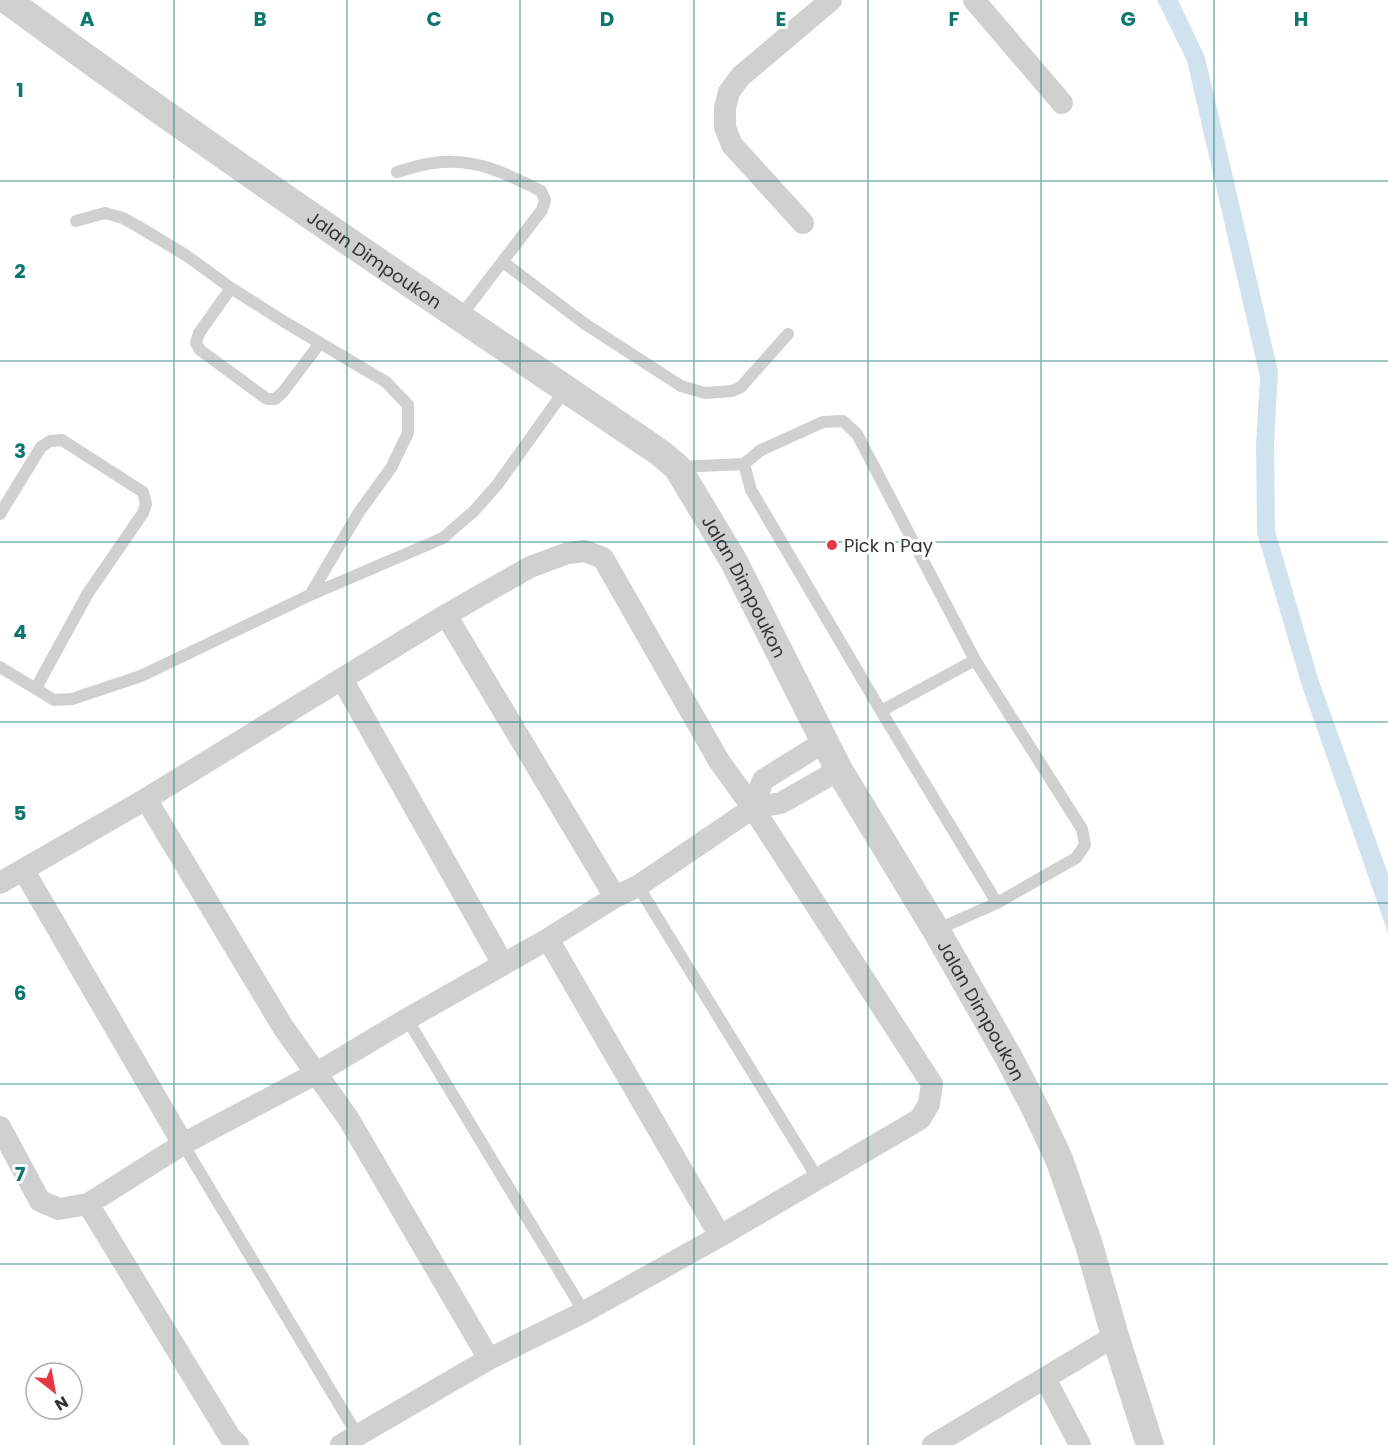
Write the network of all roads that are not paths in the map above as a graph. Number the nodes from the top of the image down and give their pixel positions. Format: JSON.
{"nodes":[{"id":1,"x":7,"y":0,"type":"edge"},
{"id":2,"x":831,"y":0,"type":"edge"},
{"id":3,"x":974,"y":0,"type":"edge"},
{"id":4,"x":1062,"y":103,"type":"dead end"},
{"id":5,"x":397,"y":172,"type":"dead end"},
{"id":6,"x":76,"y":221,"type":"dead end"},
{"id":7,"x":803,"y":223,"type":"dead end"},
{"id":8,"x":503,"y":262,"type":"junction"},
{"id":9,"x":231,"y":288,"type":"junction"},
{"id":10,"x":460,"y":317,"type":"junction"},
{"id":11,"x":788,"y":334,"type":"dead end"},
{"id":12,"x":320,"y":343,"type":"junction"},
{"id":13,"x":565,"y":390,"type":"junction"},
{"id":14,"x":744,"y":464,"type":"junction"},
{"id":15,"x":677,"y":466,"type":"junction"},
{"id":16,"x":0,"y":514,"type":"edge"},
{"id":17,"x":310,"y":595,"type":"junction"},
{"id":18,"x":446,"y":615,"type":"junction"},
{"id":19,"x":975,"y":660,"type":"junction"},
{"id":20,"x":0,"y":667,"type":"edge"},
{"id":21,"x":342,"y":679,"type":"junction"},
{"id":22,"x":36,"y":688,"type":"junction"},
{"id":23,"x":881,"y":711,"type":"junction"},
{"id":24,"x":824,"y":742,"type":"junction"},
{"id":25,"x":839,"y":770,"type":"junction"},
{"id":26,"x":146,"y":799,"type":"junction"},
{"id":27,"x":753,"y":808,"type":"junction"},
{"id":28,"x":24,"y":871,"type":"junction"},
{"id":29,"x":0,"y":883,"type":"edge"},
{"id":30,"x":638,"y":886,"type":"junction"},
{"id":31,"x":615,"y":897,"type":"junction"},
{"id":32,"x":997,"y":903,"type":"junction"},
{"id":33,"x":936,"y":930,"type":"junction"},
{"id":34,"x":548,"y":939,"type":"junction"},
{"id":35,"x":503,"y":964,"type":"junction"},
{"id":36,"x":407,"y":1019,"type":"junction"},
{"id":37,"x":317,"y":1073,"type":"junction"},
{"id":38,"x":0,"y":1127,"type":"edge"},
{"id":39,"x":183,"y":1144,"type":"junction"},
{"id":40,"x":818,"y":1179,"type":"junction"},
{"id":41,"x":88,"y":1204,"type":"junction"},
{"id":42,"x":720,"y":1236,"type":"junction"},
{"id":43,"x":584,"y":1312,"type":"junction"},
{"id":44,"x":1115,"y":1336,"type":"junction"},
{"id":45,"x":489,"y":1359,"type":"junction"},
{"id":46,"x":1045,"y":1377,"type":"junction"},
{"id":47,"x":350,"y":1441,"type":"edge"},
{"id":48,"x":238,"y":1445,"type":"edge"},
{"id":49,"x":933,"y":1445,"type":"edge"},
{"id":50,"x":1080,"y":1445,"type":"edge"},
{"id":51,"x":1150,"y":1445,"type":"edge"}],
"edges":[{"from":1,"to":10,"type":"street","name":"Jalan Dimpoukon"},
{"from":2,"to":7,"type":"street"},
{"from":3,"to":4,"type":"street"},
{"from":5,"to":8,"type":"lane"},
{"from":6,"to":9,"type":"lane"},
{"from":8,"to":10,"type":"lane"},
{"from":8,"to":11,"type":"lane"},
{"from":9,"to":12,"type":"lane"},
{"from":9,"to":12,"type":"lane"},
{"from":10,"to":13,"type":"street","name":"Jalan Dimpoukon"},
{"from":12,"to":17,"type":"lane"},
{"from":13,"to":15,"type":"street","name":"Jalan Dimpoukon"},
{"from":13,"to":17,"type":"lane"},
{"from":14,"to":15,"type":"lane"},
{"from":14,"to":19,"type":"lane"},
{"from":14,"to":23,"type":"lane"},
{"from":15,"to":24,"type":"street","name":"Jalan Dimpoukon"},
{"from":16,"to":22,"type":"lane"},
{"from":17,"to":22,"type":"lane"},
{"from":18,"to":21,"type":"street"},
{"from":18,"to":27,"type":"street"},
{"from":18,"to":31,"type":"street"},
{"from":19,"to":23,"type":"lane"},
{"from":19,"to":32,"type":"lane"},
{"from":20,"to":22,"type":"lane"},
{"from":21,"to":26,"type":"street"},
{"from":21,"to":35,"type":"street"},
{"from":23,"to":32,"type":"lane"},
{"from":24,"to":25,"type":"street","name":"Jalan Dimpoukon"},
{"from":24,"to":27,"type":"street"},
{"from":25,"to":27,"type":"street"},
{"from":25,"to":33,"type":"street","name":"Jalan Dimpoukon"},
{"from":26,"to":28,"type":"street"},
{"from":26,"to":37,"type":"street"},
{"from":27,"to":30,"type":"street"},
{"from":27,"to":40,"type":"street"},
{"from":28,"to":29,"type":"street"},
{"from":28,"to":39,"type":"street"},
{"from":30,"to":31,"type":"street"},
{"from":30,"to":40,"type":"lane"},
{"from":31,"to":34,"type":"street"},
{"from":32,"to":33,"type":"lane"},
{"from":33,"to":44,"type":"street","name":"Jalan Dimpoukon"},
{"from":34,"to":35,"type":"street"},
{"from":34,"to":42,"type":"street"},
{"from":35,"to":36,"type":"street"},
{"from":36,"to":37,"type":"street"},
{"from":36,"to":43,"type":"lane"},
{"from":37,"to":39,"type":"street"},
{"from":37,"to":45,"type":"street"},
{"from":38,"to":41,"type":"street"},
{"from":39,"to":41,"type":"street"},
{"from":39,"to":47,"type":"lane"},
{"from":40,"to":42,"type":"street"},
{"from":41,"to":48,"type":"street"},
{"from":42,"to":43,"type":"street"},
{"from":43,"to":45,"type":"street"},
{"from":44,"to":46,"type":"street"},
{"from":44,"to":51,"type":"street","name":"Jalan Dimpoukon"},
{"from":45,"to":47,"type":"street"},
{"from":46,"to":49,"type":"street"},
{"from":46,"to":50,"type":"street"}]}
